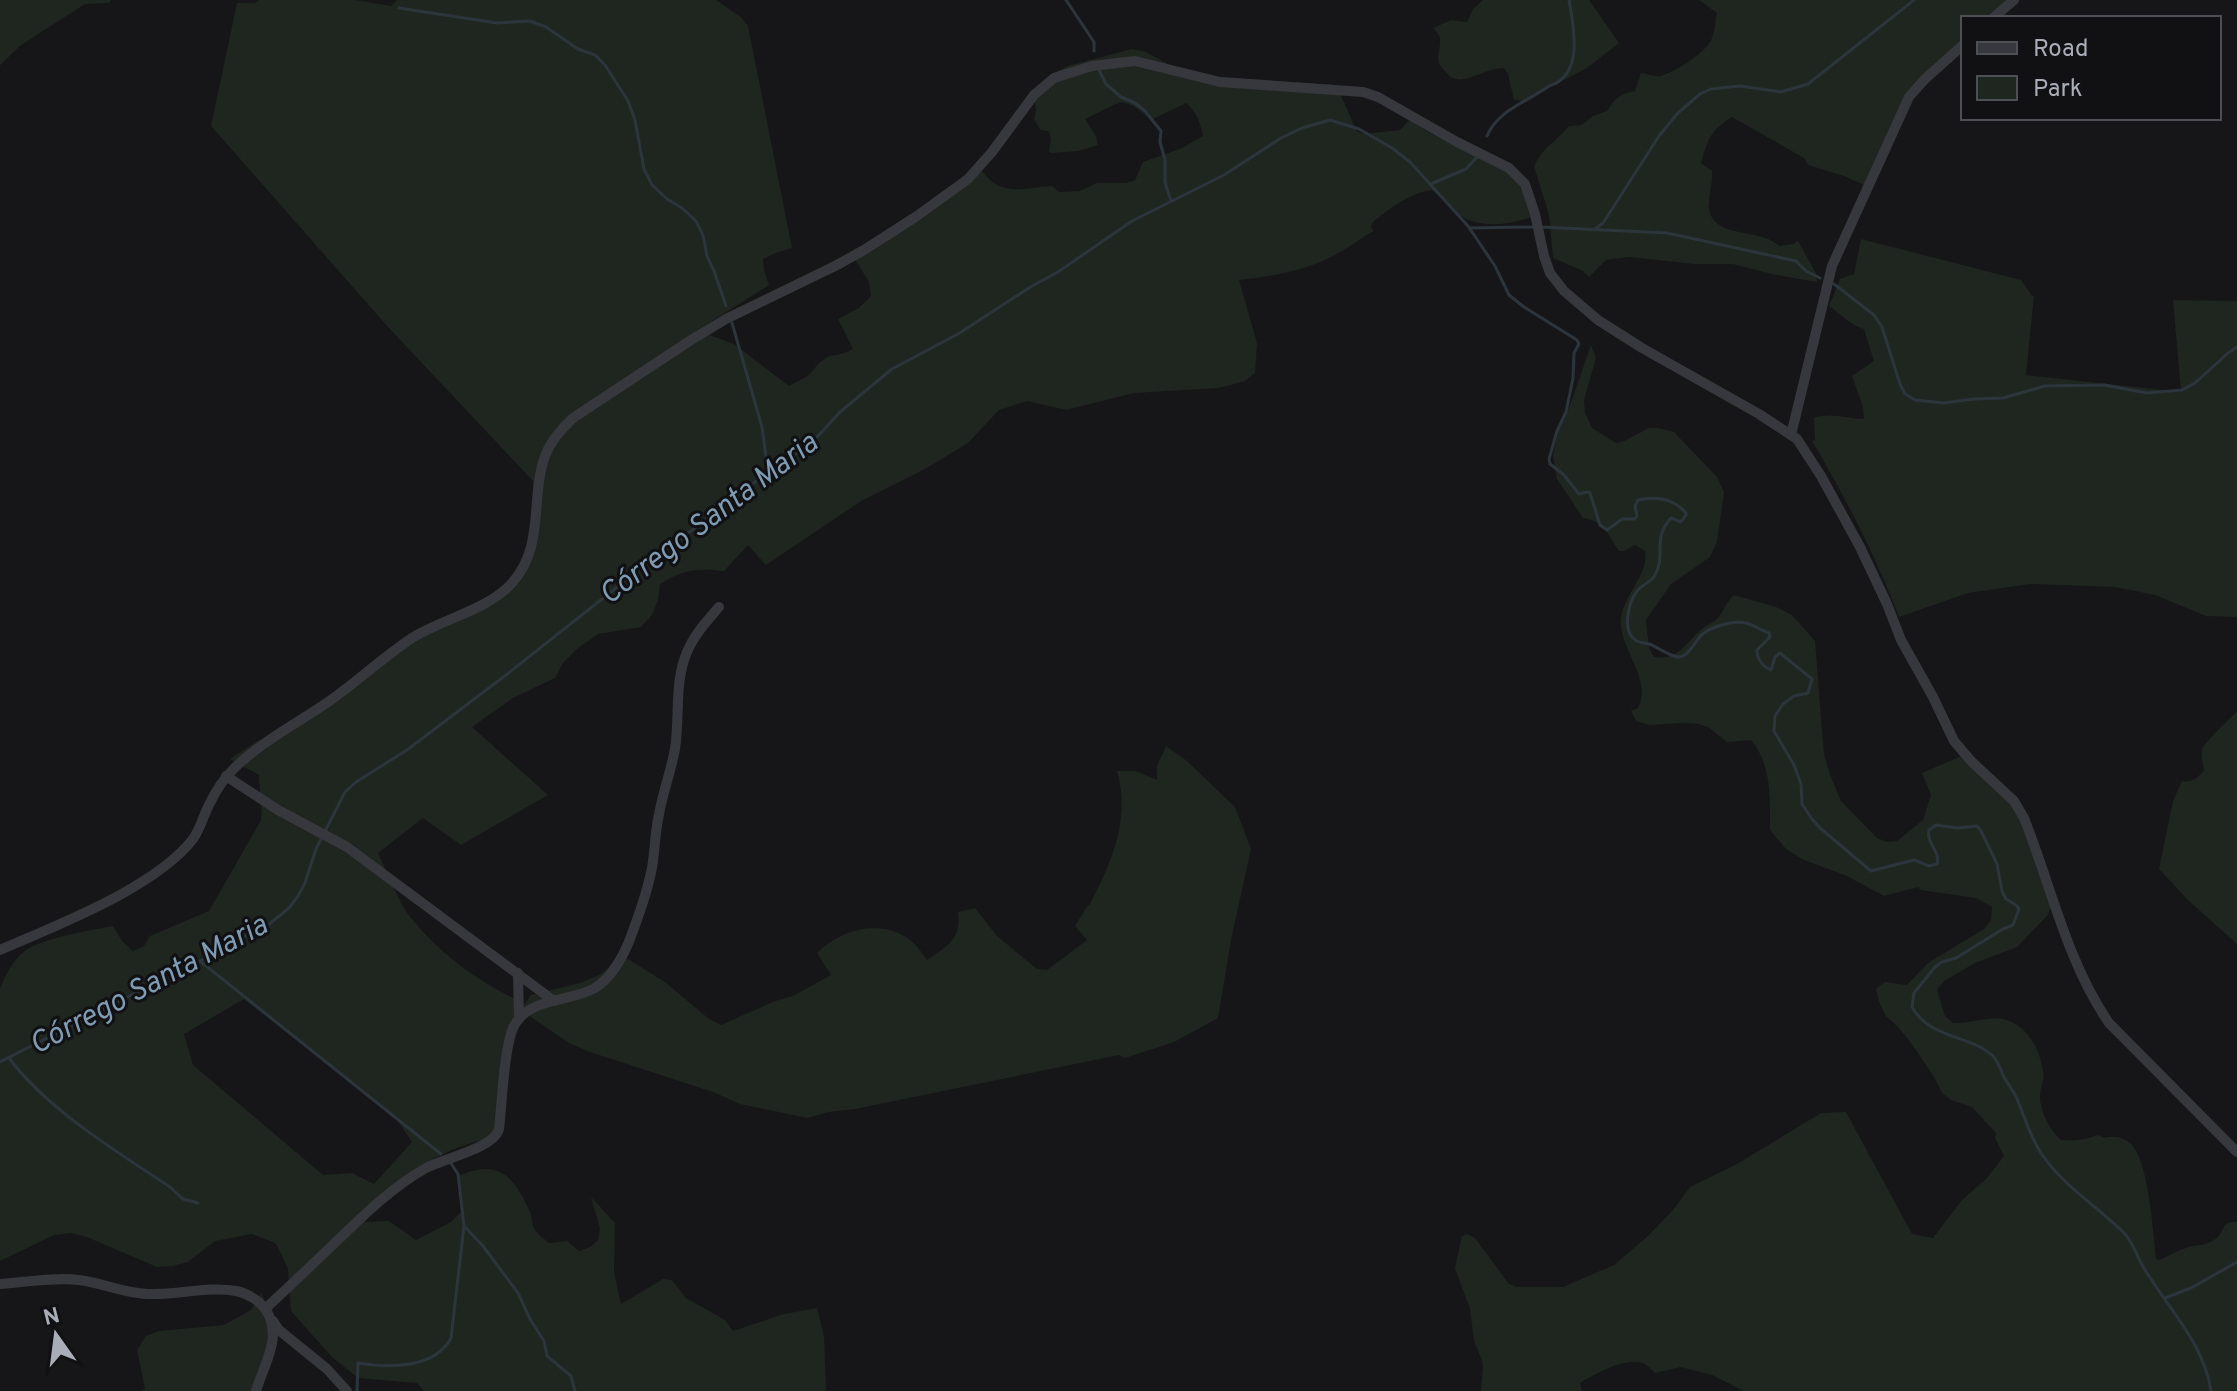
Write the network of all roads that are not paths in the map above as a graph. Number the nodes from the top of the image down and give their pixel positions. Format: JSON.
{"nodes":[{"id":1,"x":2014,"y":0,"type":"edge"},
{"id":2,"x":1995,"y":16,"type":"edge"},
{"id":3,"x":1961,"y":47,"type":"edge"},
{"id":4,"x":1791,"y":435,"type":"junction"},
{"id":5,"x":719,"y":607,"type":"dead end"},
{"id":6,"x":226,"y":776,"type":"junction"},
{"id":7,"x":0,"y":950,"type":"edge"},
{"id":8,"x":518,"y":973,"type":"junction"},
{"id":9,"x":554,"y":1001,"type":"junction"},
{"id":10,"x":519,"y":1019,"type":"junction"},
{"id":11,"x":2236,"y":1150,"type":"edge"},
{"id":12,"x":0,"y":1284,"type":"edge"},
{"id":13,"x":266,"y":1311,"type":"junction"},
{"id":14,"x":256,"y":1391,"type":"edge"},
{"id":15,"x":347,"y":1391,"type":"edge"}],
"edges":[{"from":1,"to":2,"type":"street"},
{"from":3,"to":4,"type":"street"},
{"from":4,"to":6,"type":"street"},
{"from":4,"to":11,"type":"street"},
{"from":5,"to":9,"type":"street"},
{"from":6,"to":7,"type":"street"},
{"from":6,"to":8,"type":"street"},
{"from":8,"to":9,"type":"street"},
{"from":8,"to":10,"type":"street"},
{"from":9,"to":10,"type":"street"},
{"from":10,"to":13,"type":"street"},
{"from":12,"to":13,"type":"street"},
{"from":13,"to":14,"type":"street"},
{"from":13,"to":15,"type":"street"}]}
